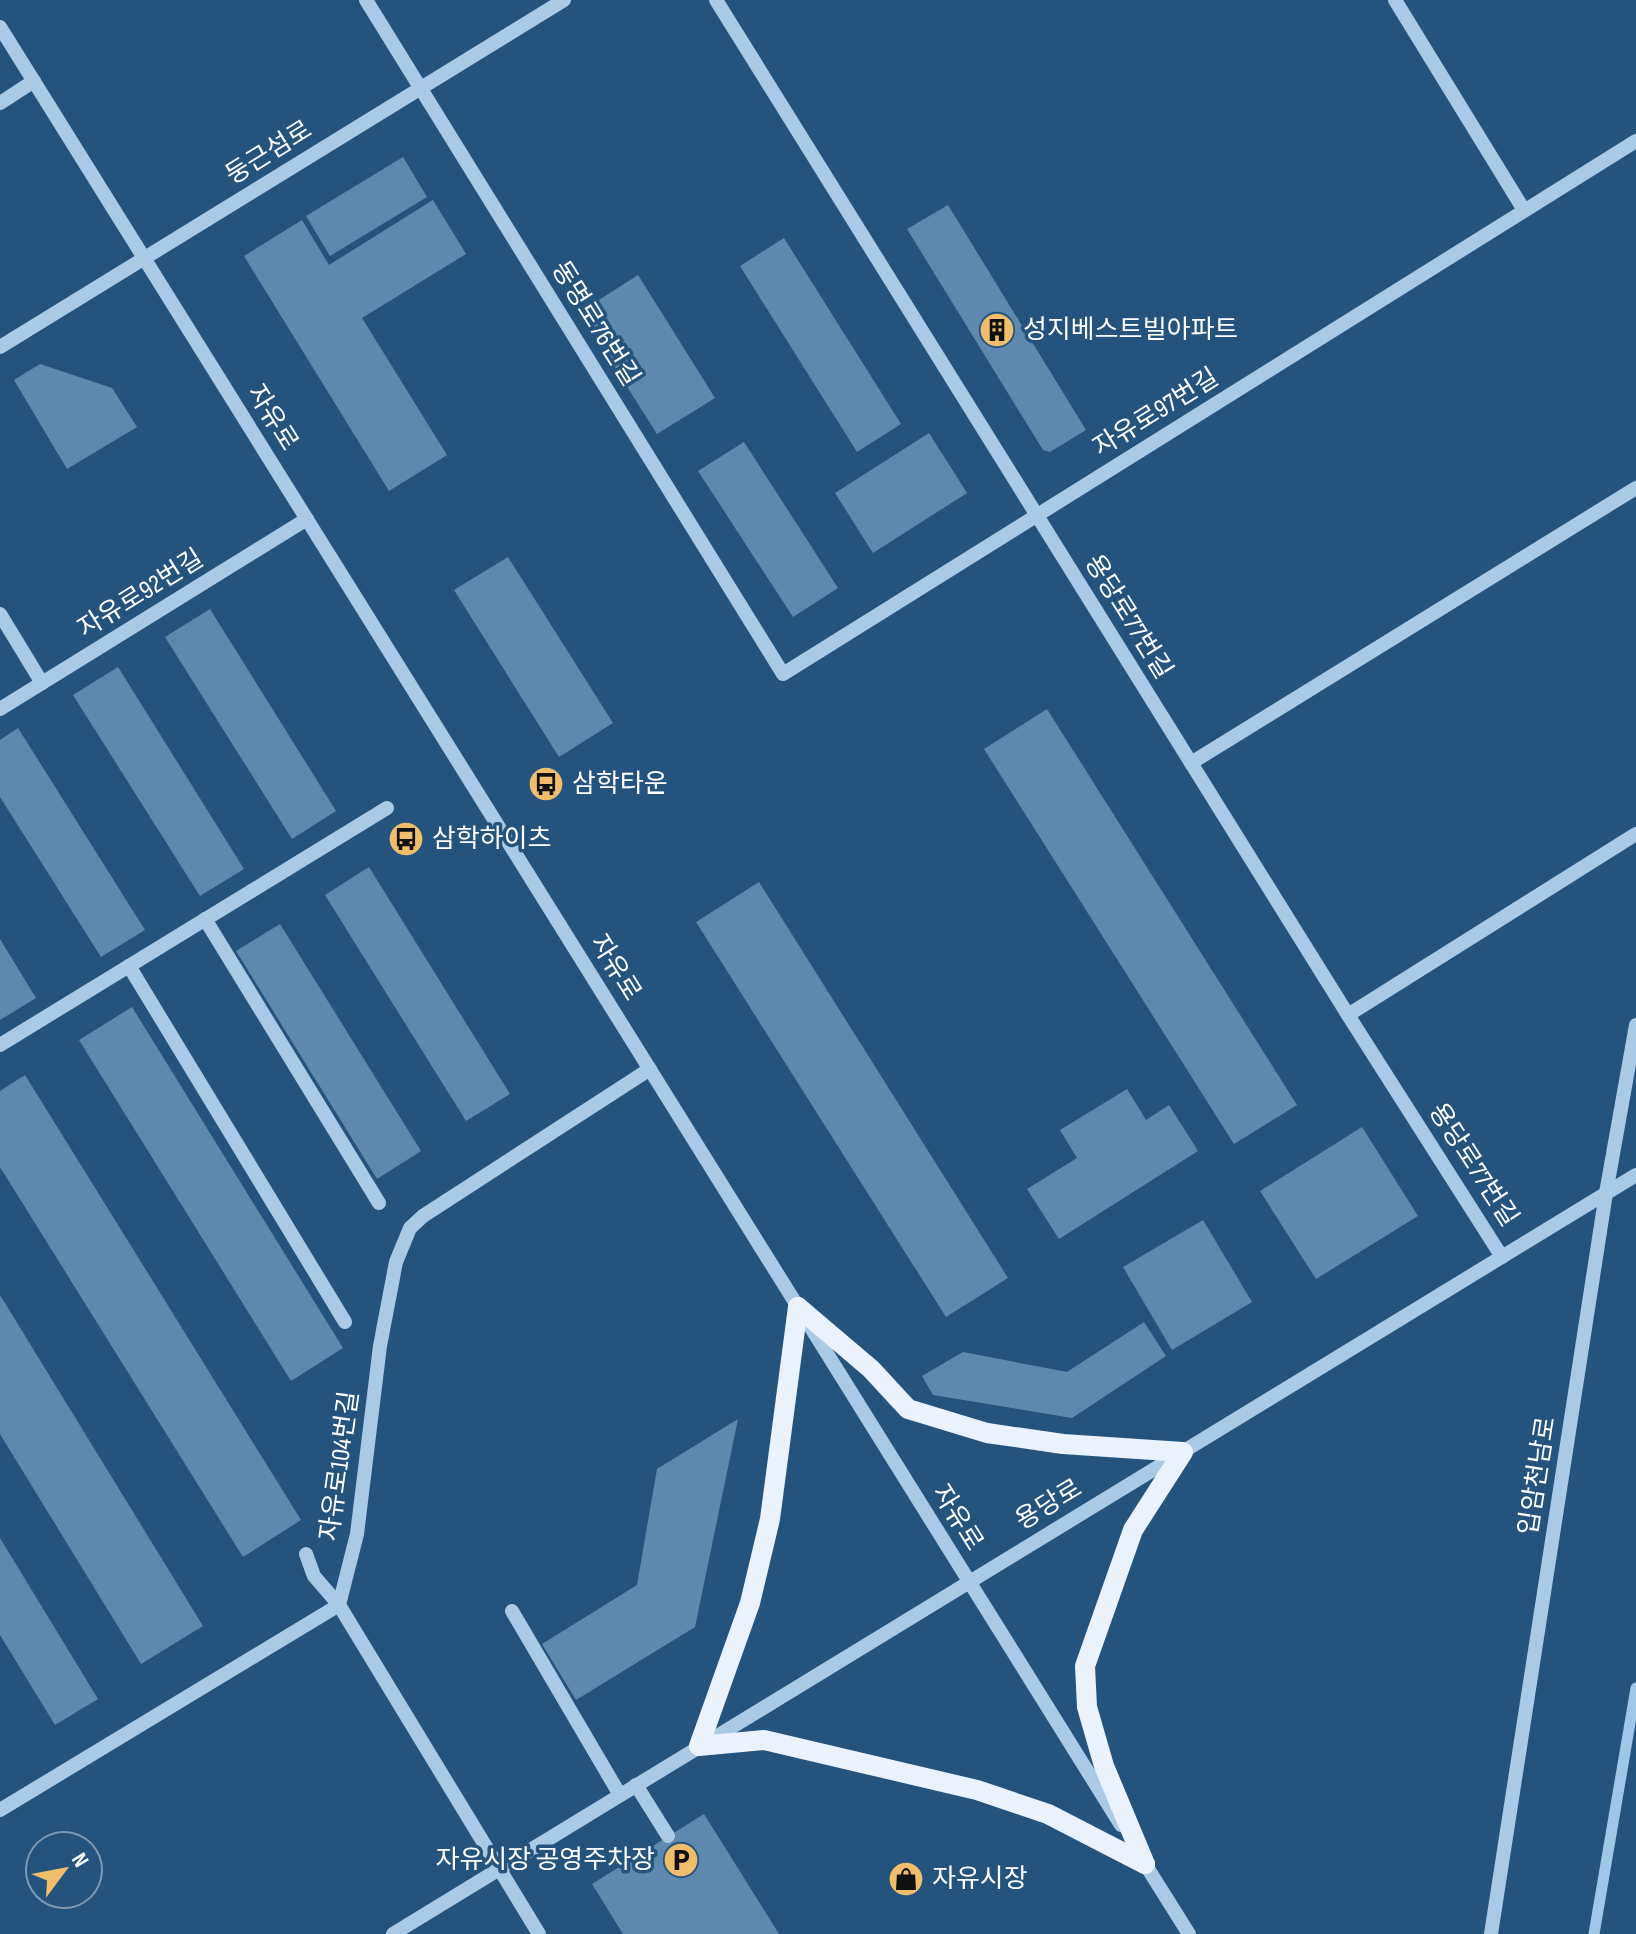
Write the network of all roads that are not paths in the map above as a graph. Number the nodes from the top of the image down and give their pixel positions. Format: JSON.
{"nodes":[{"id":1,"x":366,"y":0,"type":"edge"},
{"id":2,"x":564,"y":0,"type":"edge"},
{"id":3,"x":716,"y":0,"type":"edge"},
{"id":4,"x":1395,"y":0,"type":"edge"},
{"id":5,"x":0,"y":27,"type":"edge"},
{"id":6,"x":34,"y":81,"type":"junction"},
{"id":7,"x":421,"y":87,"type":"junction"},
{"id":8,"x":0,"y":103,"type":"edge"},
{"id":9,"x":1636,"y":141,"type":"edge"},
{"id":10,"x":1524,"y":210,"type":"junction"},
{"id":11,"x":144,"y":258,"type":"junction"},
{"id":12,"x":0,"y":347,"type":"edge"},
{"id":13,"x":1636,"y":488,"type":"edge"},
{"id":14,"x":1038,"y":516,"type":"junction"},
{"id":15,"x":307,"y":519,"type":"junction"},
{"id":16,"x":0,"y":614,"type":"edge"},
{"id":17,"x":783,"y":674,"type":"joint"},
{"id":18,"x":42,"y":683,"type":"junction"},
{"id":19,"x":0,"y":709,"type":"edge"},
{"id":20,"x":1191,"y":763,"type":"junction"},
{"id":21,"x":387,"y":808,"type":"dead end"},
{"id":22,"x":1636,"y":834,"type":"edge"},
{"id":23,"x":205,"y":919,"type":"junction"},
{"id":24,"x":129,"y":966,"type":"junction"},
{"id":25,"x":1348,"y":1015,"type":"junction"},
{"id":26,"x":1636,"y":1025,"type":"edge"},
{"id":27,"x":0,"y":1045,"type":"edge"},
{"id":28,"x":650,"y":1069,"type":"junction"},
{"id":29,"x":1636,"y":1175,"type":"edge"},
{"id":30,"x":1606,"y":1193,"type":"junction"},
{"id":31,"x":379,"y":1203,"type":"dead end"},
{"id":32,"x":1502,"y":1257,"type":"junction"},
{"id":33,"x":798,"y":1307,"type":"junction"},
{"id":34,"x":345,"y":1322,"type":"dead end"},
{"id":35,"x":1183,"y":1452,"type":"junction"},
{"id":36,"x":306,"y":1554,"type":"dead end"},
{"id":37,"x":969,"y":1582,"type":"junction"},
{"id":38,"x":339,"y":1605,"type":"junction"},
{"id":39,"x":512,"y":1611,"type":"dead end"},
{"id":40,"x":699,"y":1746,"type":"junction"},
{"id":41,"x":636,"y":1785,"type":"junction"},
{"id":42,"x":620,"y":1795,"type":"junction"},
{"id":43,"x":0,"y":1810,"type":"edge"},
{"id":44,"x":668,"y":1836,"type":"dead end"},
{"id":45,"x":1145,"y":1864,"type":"junction"},
{"id":46,"x":499,"y":1869,"type":"junction"},
{"id":47,"x":393,"y":1934,"type":"edge"},
{"id":48,"x":539,"y":1934,"type":"edge"},
{"id":49,"x":1189,"y":1934,"type":"edge"},
{"id":50,"x":1491,"y":1934,"type":"edge"}],
"edges":[{"from":1,"to":7,"type":"street","name":"동명로76번길"},
{"from":2,"to":7,"type":"street","name":"둥근섬로"},
{"from":3,"to":14,"type":"street","name":"용당로77번길"},
{"from":4,"to":10,"type":"street"},
{"from":5,"to":6,"type":"street","name":"자유로"},
{"from":6,"to":8,"type":"street"},
{"from":6,"to":11,"type":"street","name":"자유로"},
{"from":7,"to":11,"type":"street","name":"둥근섬로"},
{"from":7,"to":17,"type":"street","name":"동명로76번길"},
{"from":9,"to":10,"type":"street","name":"자유로97번길"},
{"from":10,"to":14,"type":"street","name":"자유로97번길"},
{"from":11,"to":12,"type":"street","name":"둥근섬로"},
{"from":11,"to":15,"type":"street","name":"자유로"},
{"from":13,"to":20,"type":"street"},
{"from":14,"to":17,"type":"street","name":"자유로97번길"},
{"from":14,"to":20,"type":"street","name":"용당로77번길"},
{"from":15,"to":18,"type":"street","name":"자유로92번길"},
{"from":15,"to":28,"type":"street","name":"자유로"},
{"from":16,"to":18,"type":"street"},
{"from":18,"to":19,"type":"street","name":"자유로92번길"},
{"from":20,"to":25,"type":"street","name":"용당로77번길"},
{"from":21,"to":23,"type":"street"},
{"from":22,"to":25,"type":"street"},
{"from":23,"to":24,"type":"street"},
{"from":23,"to":31,"type":"street"},
{"from":24,"to":27,"type":"street"},
{"from":24,"to":34,"type":"street"},
{"from":25,"to":32,"type":"street","name":"용당로77번길"},
{"from":26,"to":30,"type":"street","name":"입암천남로"},
{"from":28,"to":33,"type":"street","name":"자유로"},
{"from":28,"to":38,"type":"street","name":"자유로104번길"},
{"from":29,"to":30,"type":"street","name":"용당로"},
{"from":30,"to":32,"type":"street","name":"용당로"},
{"from":30,"to":50,"type":"street","name":"입암천남로"},
{"from":32,"to":35,"type":"street","name":"용당로"},
{"from":33,"to":35,"type":"main road"},
{"from":33,"to":37,"type":"street","name":"자유로"},
{"from":33,"to":40,"type":"main road"},
{"from":35,"to":37,"type":"street","name":"용당로"},
{"from":35,"to":45,"type":"main road"},
{"from":36,"to":38,"type":"street"},
{"from":37,"to":40,"type":"street","name":"용당로"},
{"from":37,"to":45,"type":"street","name":"자유로"},
{"from":38,"to":43,"type":"street"},
{"from":38,"to":46,"type":"street"},
{"from":39,"to":42,"type":"street"},
{"from":40,"to":41,"type":"street","name":"용당로"},
{"from":40,"to":45,"type":"main road"},
{"from":41,"to":42,"type":"street","name":"용당로"},
{"from":41,"to":44,"type":"street"},
{"from":42,"to":46,"type":"street","name":"용당로"},
{"from":45,"to":49,"type":"street","name":"자유로"},
{"from":46,"to":47,"type":"street","name":"용당로"},
{"from":46,"to":48,"type":"street"}]}
